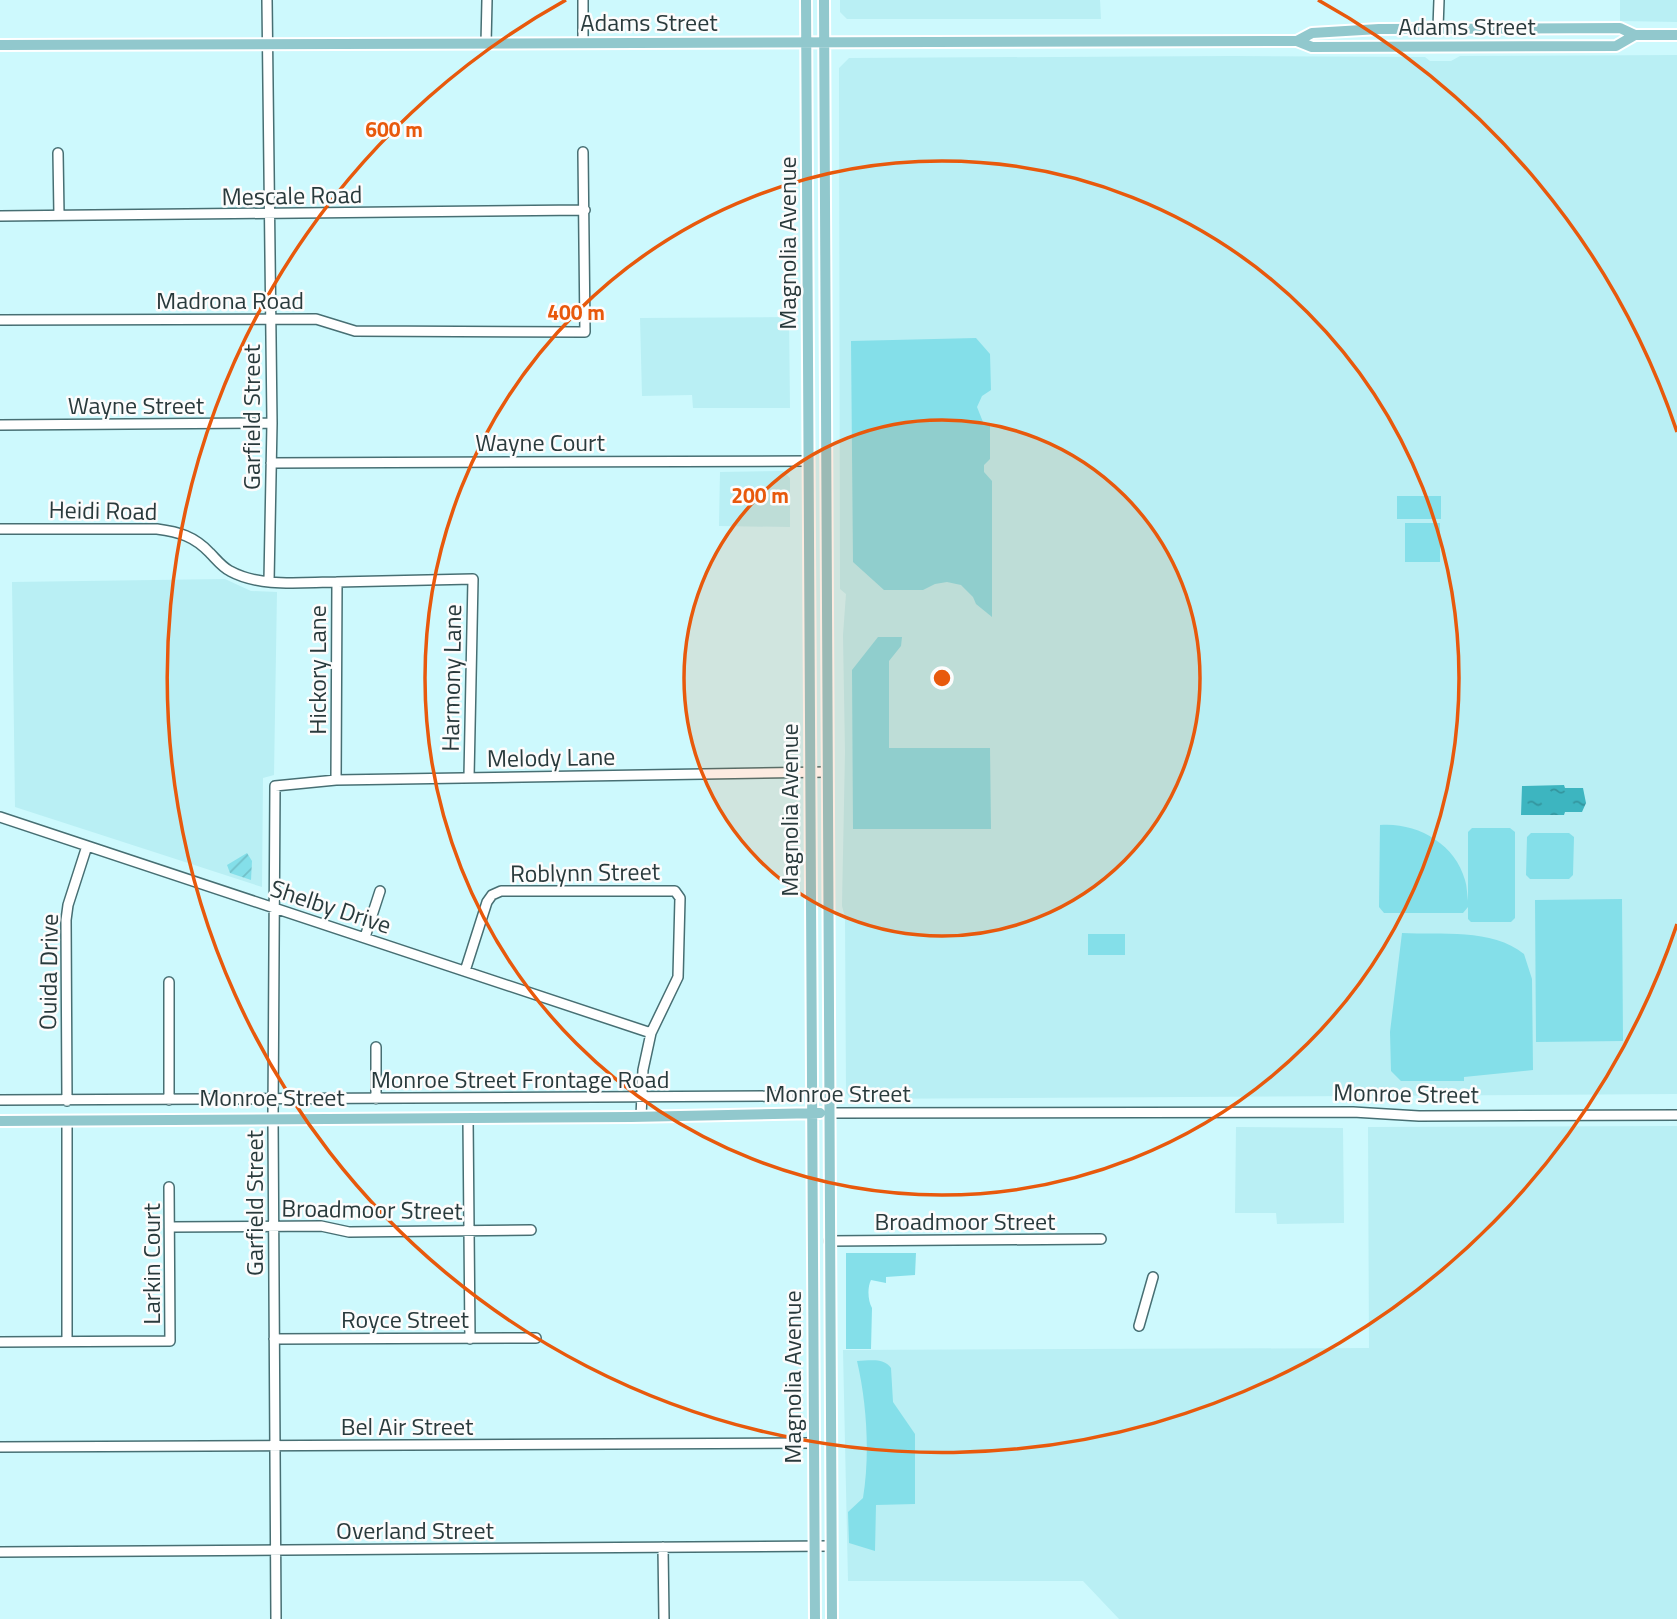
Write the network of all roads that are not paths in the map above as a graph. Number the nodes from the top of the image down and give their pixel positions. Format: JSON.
{"nodes":[{"id":1,"x":267,"y":0,"type":"edge"},
{"id":2,"x":487,"y":0,"type":"edge"},
{"id":3,"x":583,"y":0,"type":"edge"},
{"id":4,"x":806,"y":0,"type":"edge"},
{"id":5,"x":824,"y":0,"type":"edge"},
{"id":6,"x":1439,"y":0,"type":"edge"},
{"id":7,"x":1438,"y":29,"type":"junction"},
{"id":8,"x":1349,"y":31,"type":"junction"},
{"id":9,"x":1634,"y":35,"type":"junction"},
{"id":10,"x":1677,"y":35,"type":"edge"},
{"id":11,"x":807,"y":41,"type":"junction"},
{"id":12,"x":824,"y":41,"type":"junction"},
{"id":13,"x":1297,"y":41,"type":"junction"},
{"id":14,"x":583,"y":43,"type":"junction"},
{"id":15,"x":267,"y":44,"type":"junction"},
{"id":16,"x":486,"y":44,"type":"junction"},
{"id":17,"x":0,"y":45,"type":"edge"},
{"id":18,"x":1337,"y":47,"type":"junction"},
{"id":19,"x":583,"y":152,"type":"dead end"},
{"id":20,"x":58,"y":153,"type":"dead end"},
{"id":21,"x":585,"y":210,"type":"junction"},
{"id":22,"x":59,"y":215,"type":"junction"},
{"id":23,"x":270,"y":215,"type":"junction"},
{"id":24,"x":0,"y":216,"type":"edge"},
{"id":25,"x":0,"y":320,"type":"edge"},
{"id":26,"x":271,"y":320,"type":"junction"},
{"id":27,"x":272,"y":424,"type":"junction"},
{"id":28,"x":0,"y":425,"type":"edge"},
{"id":29,"x":825,"y":460,"type":"junction"},
{"id":30,"x":808,"y":461,"type":"junction"},
{"id":31,"x":271,"y":463,"type":"junction"},
{"id":32,"x":0,"y":529,"type":"edge"},
{"id":33,"x":269,"y":581,"type":"junction"},
{"id":34,"x":315,"y":582,"type":"joint"},
{"id":35,"x":337,"y":582,"type":"junction"},
{"id":36,"x":810,"y":772,"type":"junction"},
{"id":37,"x":827,"y":772,"type":"junction"},
{"id":38,"x":469,"y":777,"type":"junction"},
{"id":39,"x":336,"y":780,"type":"junction"},
{"id":40,"x":275,"y":786,"type":"joint"},
{"id":41,"x":0,"y":817,"type":"edge"},
{"id":42,"x":87,"y":846,"type":"junction"},
{"id":43,"x":380,"y":891,"type":"dead end"},
{"id":44,"x":273,"y":908,"type":"junction"},
{"id":45,"x":365,"y":937,"type":"junction"},
{"id":46,"x":464,"y":971,"type":"junction"},
{"id":47,"x":169,"y":982,"type":"dead end"},
{"id":48,"x":650,"y":1032,"type":"junction"},
{"id":49,"x":376,"y":1047,"type":"dead end"},
{"id":50,"x":788,"y":1096,"type":"dead end"},
{"id":51,"x":641,"y":1098,"type":"junction"},
{"id":52,"x":376,"y":1099,"type":"junction"},
{"id":53,"x":0,"y":1100,"type":"edge"},
{"id":54,"x":169,"y":1100,"type":"junction"},
{"id":55,"x":273,"y":1100,"type":"junction"},
{"id":56,"x":67,"y":1101,"type":"junction"},
{"id":57,"x":813,"y":1113,"type":"junction"},
{"id":58,"x":829,"y":1113,"type":"junction"},
{"id":59,"x":1677,"y":1115,"type":"edge"},
{"id":60,"x":641,"y":1117,"type":"junction"},
{"id":61,"x":273,"y":1118,"type":"junction"},
{"id":62,"x":468,"y":1119,"type":"junction"},
{"id":63,"x":67,"y":1120,"type":"junction"},
{"id":64,"x":0,"y":1121,"type":"edge"},
{"id":65,"x":169,"y":1187,"type":"dead end"},
{"id":66,"x":274,"y":1226,"type":"junction"},
{"id":67,"x":170,"y":1227,"type":"junction"},
{"id":68,"x":469,"y":1230,"type":"junction"},
{"id":69,"x":531,"y":1230,"type":"dead end"},
{"id":70,"x":1101,"y":1239,"type":"dead end"},
{"id":71,"x":829,"y":1241,"type":"junction"},
{"id":72,"x":1153,"y":1277,"type":"dead end"},
{"id":73,"x":1139,"y":1326,"type":"dead end"},
{"id":74,"x":536,"y":1338,"type":"dead end"},
{"id":75,"x":274,"y":1339,"type":"junction"},
{"id":76,"x":470,"y":1339,"type":"junction"},
{"id":77,"x":0,"y":1342,"type":"edge"},
{"id":78,"x":67,"y":1342,"type":"junction"},
{"id":79,"x":813,"y":1443,"type":"junction"},
{"id":80,"x":274,"y":1445,"type":"junction"},
{"id":81,"x":0,"y":1447,"type":"edge"},
{"id":82,"x":831,"y":1546,"type":"junction"},
{"id":83,"x":663,"y":1547,"type":"junction"},
{"id":84,"x":814,"y":1547,"type":"junction"},
{"id":85,"x":274,"y":1551,"type":"junction"},
{"id":86,"x":0,"y":1552,"type":"edge"},
{"id":87,"x":276,"y":1619,"type":"edge"},
{"id":88,"x":664,"y":1619,"type":"edge"},
{"id":89,"x":815,"y":1619,"type":"edge"},
{"id":90,"x":832,"y":1619,"type":"edge"}],
"edges":[{"from":1,"to":15,"type":"street","name":"Garfield Street"},
{"from":2,"to":16,"type":"street"},
{"from":3,"to":14,"type":"street"},
{"from":4,"to":11,"type":"main road","name":"Magnolia Avenue"},
{"from":5,"to":12,"type":"main road","name":"Magnolia Avenue"},
{"from":6,"to":7,"type":"street"},
{"from":7,"to":8,"type":"main road","name":"Adams Street"},
{"from":7,"to":9,"type":"main road","name":"Adams Street"},
{"from":8,"to":13,"type":"main road","name":"Adams Street"},
{"from":8,"to":18,"type":"main road"},
{"from":9,"to":10,"type":"main road","name":"Adams Street"},
{"from":9,"to":18,"type":"main road","name":"Adams Street"},
{"from":11,"to":12,"type":"main road","name":"Adams Street"},
{"from":11,"to":14,"type":"main road","name":"Adams Street"},
{"from":11,"to":30,"type":"main road","name":"Magnolia Avenue"},
{"from":12,"to":13,"type":"main road","name":"Adams Street"},
{"from":12,"to":29,"type":"main road","name":"Magnolia Avenue"},
{"from":13,"to":18,"type":"main road","name":"Adams Street"},
{"from":14,"to":16,"type":"main road","name":"Adams Street"},
{"from":15,"to":16,"type":"main road","name":"Adams Street"},
{"from":15,"to":17,"type":"main road","name":"Adams Street"},
{"from":15,"to":23,"type":"street","name":"Garfield Street"},
{"from":19,"to":21,"type":"street"},
{"from":20,"to":22,"type":"street"},
{"from":21,"to":23,"type":"street","name":"Mescale Road"},
{"from":21,"to":26,"type":"street","name":"Madrona Road"},
{"from":22,"to":23,"type":"street","name":"Mescale Road"},
{"from":22,"to":24,"type":"street","name":"Mescale Road"},
{"from":23,"to":26,"type":"street","name":"Garfield Street"},
{"from":25,"to":26,"type":"street","name":"Madrona Road"},
{"from":26,"to":27,"type":"street","name":"Garfield Street"},
{"from":27,"to":28,"type":"street","name":"Wayne Street"},
{"from":27,"to":31,"type":"street","name":"Garfield Street"},
{"from":29,"to":30,"type":"main road"},
{"from":29,"to":37,"type":"main road","name":"Magnolia Avenue"},
{"from":30,"to":31,"type":"street","name":"Wayne Court"},
{"from":30,"to":36,"type":"main road","name":"Magnolia Avenue"},
{"from":31,"to":33,"type":"street","name":"Garfield Street"},
{"from":32,"to":33,"type":"street","name":"Heidi Road"},
{"from":33,"to":34,"type":"street","name":"Heidi Road"},
{"from":34,"to":35,"type":"street","name":"Hickory Lane"},
{"from":35,"to":38,"type":"street","name":"Harmony Lane"},
{"from":35,"to":39,"type":"street","name":"Hickory Lane"},
{"from":36,"to":37,"type":"street","name":"Melody Lane"},
{"from":36,"to":38,"type":"street","name":"Melody Lane"},
{"from":36,"to":57,"type":"main road","name":"Magnolia Avenue"},
{"from":37,"to":58,"type":"main road","name":"Magnolia Avenue"},
{"from":38,"to":39,"type":"street","name":"Melody Lane"},
{"from":39,"to":40,"type":"street","name":"Melody Lane"},
{"from":40,"to":44,"type":"street","name":"Garfield Street"},
{"from":41,"to":42,"type":"street","name":"Shelby Drive"},
{"from":42,"to":44,"type":"street","name":"Shelby Drive"},
{"from":42,"to":56,"type":"street","name":"Ouida Drive"},
{"from":43,"to":45,"type":"street"},
{"from":44,"to":45,"type":"street","name":"Shelby Drive"},
{"from":44,"to":55,"type":"street","name":"Garfield Street"},
{"from":45,"to":46,"type":"street","name":"Shelby Drive"},
{"from":46,"to":48,"type":"street","name":"Shelby Drive"},
{"from":46,"to":48,"type":"street","name":"Roblynn Street"},
{"from":47,"to":54,"type":"street"},
{"from":48,"to":51,"type":"street"},
{"from":49,"to":52,"type":"street"},
{"from":50,"to":51,"type":"street","name":"Monroe Street Frontage Road"},
{"from":51,"to":52,"type":"street","name":"Monroe Street Frontage Road"},
{"from":51,"to":60,"type":"street"},
{"from":52,"to":55,"type":"street","name":"Monroe Street Frontage Road"},
{"from":53,"to":56,"type":"street","name":"Monroe Street Frontage Road"},
{"from":54,"to":55,"type":"street","name":"Monroe Street Frontage Road"},
{"from":54,"to":56,"type":"street","name":"Monroe Street Frontage Road"},
{"from":55,"to":61,"type":"street","name":"Garfield Street"},
{"from":57,"to":58,"type":"main road","name":"Monroe Street"},
{"from":57,"to":60,"type":"main road","name":"Monroe Street"},
{"from":57,"to":79,"type":"main road","name":"Magnolia Avenue"},
{"from":58,"to":59,"type":"street","name":"Monroe Street"},
{"from":58,"to":71,"type":"main road","name":"Magnolia Avenue"},
{"from":60,"to":62,"type":"main road","name":"Monroe Street"},
{"from":61,"to":62,"type":"main road","name":"Monroe Street"},
{"from":61,"to":63,"type":"main road","name":"Monroe Street"},
{"from":61,"to":66,"type":"street","name":"Garfield Street"},
{"from":62,"to":68,"type":"street"},
{"from":63,"to":64,"type":"main road","name":"Monroe Street"},
{"from":63,"to":78,"type":"street"},
{"from":65,"to":67,"type":"street","name":"Larkin Court"},
{"from":66,"to":67,"type":"street","name":"Broadmoor Street"},
{"from":66,"to":68,"type":"street","name":"Broadmoor Street"},
{"from":66,"to":75,"type":"street","name":"Garfield Street"},
{"from":67,"to":78,"type":"street","name":"Larkin Court"},
{"from":68,"to":69,"type":"street","name":"Broadmoor Street"},
{"from":68,"to":76,"type":"street"},
{"from":70,"to":71,"type":"street","name":"Broadmoor Street"},
{"from":71,"to":82,"type":"main road","name":"Magnolia Avenue"},
{"from":72,"to":73,"type":"street"},
{"from":74,"to":76,"type":"street","name":"Royce Street"},
{"from":75,"to":76,"type":"street","name":"Royce Street"},
{"from":75,"to":80,"type":"street","name":"Garfield Street"},
{"from":77,"to":78,"type":"street"},
{"from":79,"to":80,"type":"street","name":"Bel Air Street"},
{"from":79,"to":84,"type":"main road","name":"Magnolia Avenue"},
{"from":80,"to":81,"type":"street","name":"Bel Air Street"},
{"from":80,"to":85,"type":"street","name":"Garfield Street"},
{"from":82,"to":84,"type":"street","name":"Overland Street"},
{"from":82,"to":90,"type":"main road","name":"Magnolia Avenue"},
{"from":83,"to":84,"type":"street","name":"Overland Street"},
{"from":83,"to":85,"type":"street","name":"Overland Street"},
{"from":83,"to":88,"type":"street"},
{"from":84,"to":89,"type":"main road","name":"Magnolia Avenue"},
{"from":85,"to":86,"type":"street","name":"Overland Street"},
{"from":85,"to":87,"type":"street","name":"Garfield Street"}]}
